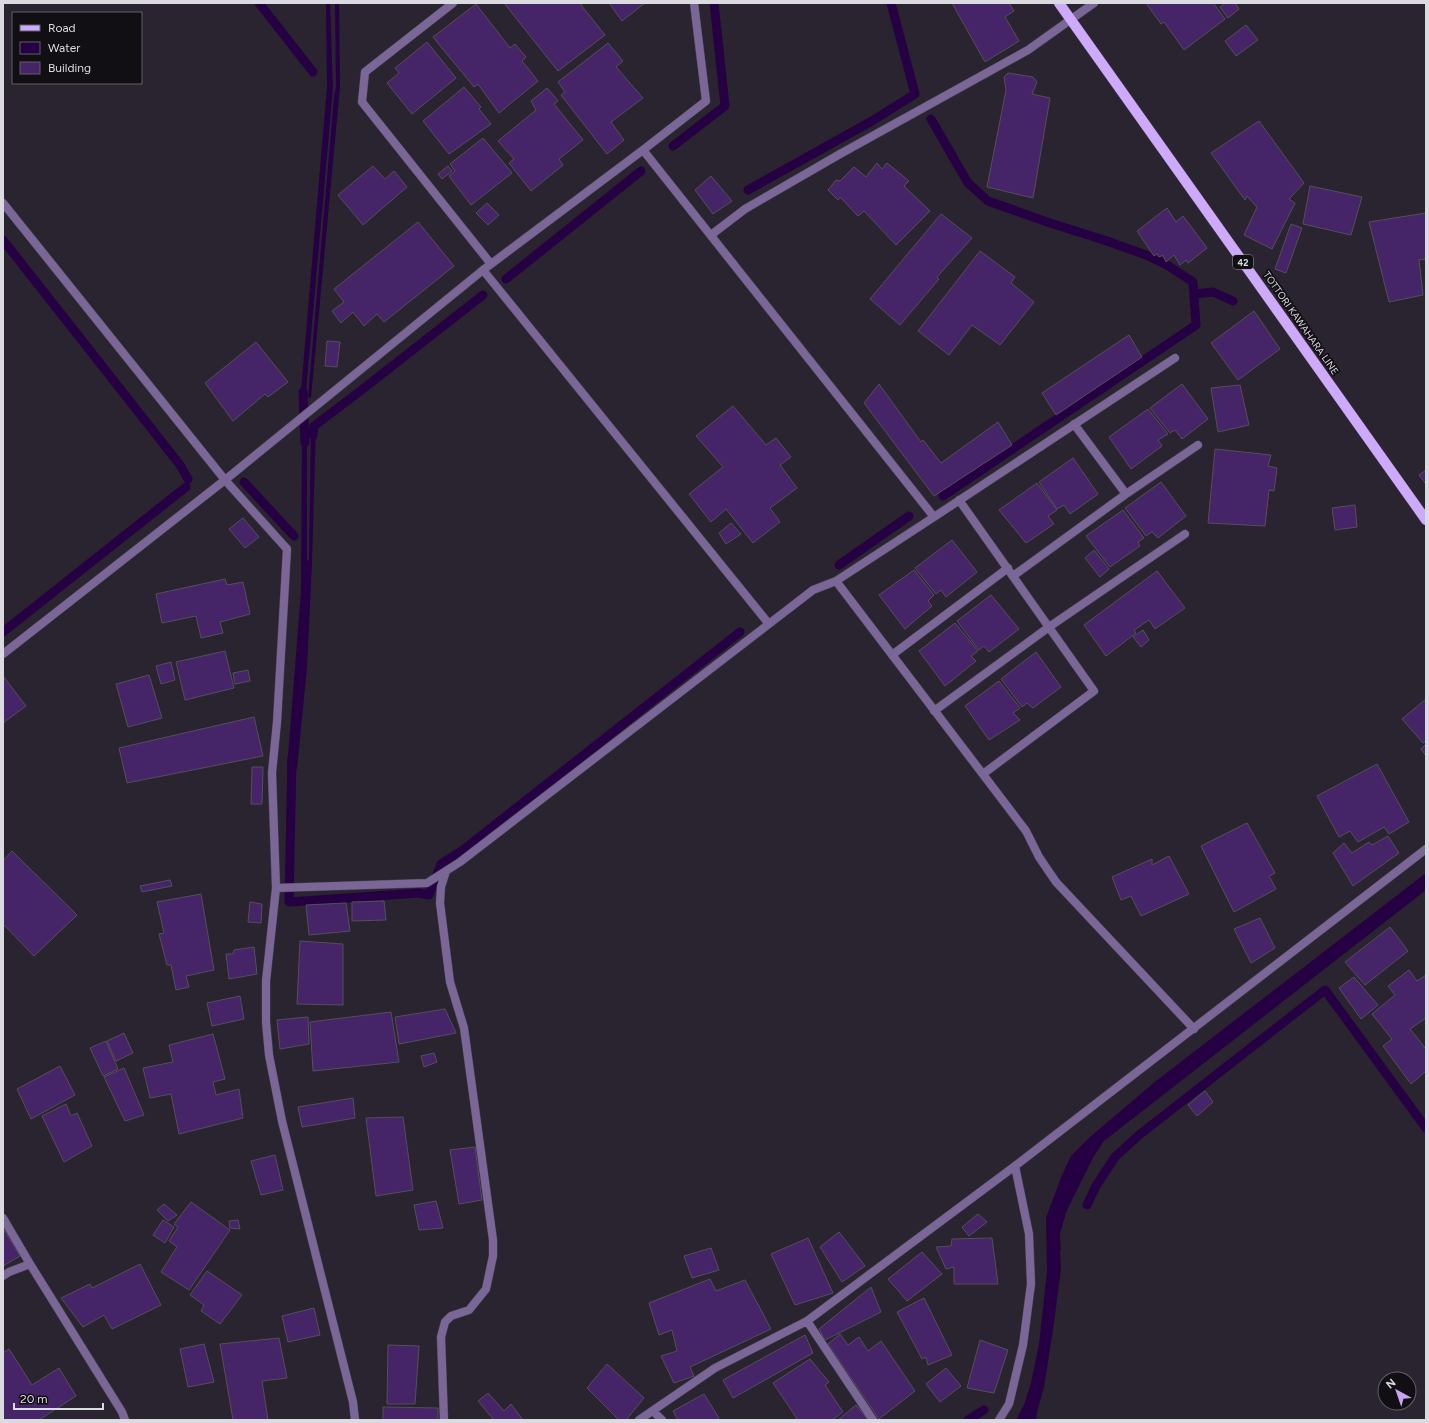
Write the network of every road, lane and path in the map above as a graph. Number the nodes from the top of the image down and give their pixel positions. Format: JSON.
{"nodes":[{"id":1,"x":453,"y":3,"type":"edge"},
{"id":2,"x":694,"y":3,"type":"edge"},
{"id":3,"x":1059,"y":3,"type":"edge"},
{"id":4,"x":1094,"y":3,"type":"edge"},
{"id":5,"x":1071,"y":19,"type":"junction"},
{"id":6,"x":643,"y":150,"type":"junction"},
{"id":7,"x":3,"y":202,"type":"edge"},
{"id":8,"x":711,"y":235,"type":"junction"},
{"id":9,"x":491,"y":264,"type":"junction"},
{"id":10,"x":483,"y":270,"type":"junction"},
{"id":11,"x":1176,"y":358,"type":"dead end"},
{"id":12,"x":1074,"y":424,"type":"junction"},
{"id":13,"x":1198,"y":444,"type":"dead end"},
{"id":14,"x":224,"y":480,"type":"junction"},
{"id":15,"x":1126,"y":494,"type":"junction"},
{"id":16,"x":960,"y":500,"type":"junction"},
{"id":17,"x":934,"y":517,"type":"junction"},
{"id":18,"x":1426,"y":520,"type":"edge"},
{"id":19,"x":1185,"y":534,"type":"dead end"},
{"id":20,"x":1008,"y":568,"type":"junction"},
{"id":21,"x":1013,"y":576,"type":"junction"},
{"id":22,"x":836,"y":581,"type":"junction"},
{"id":23,"x":769,"y":624,"type":"junction"},
{"id":24,"x":1049,"y":627,"type":"junction"},
{"id":25,"x":3,"y":654,"type":"edge"},
{"id":26,"x":892,"y":655,"type":"junction"},
{"id":27,"x":934,"y":711,"type":"junction"},
{"id":28,"x":983,"y":774,"type":"junction"},
{"id":29,"x":1426,"y":849,"type":"edge"},
{"id":30,"x":446,"y":871,"type":"junction"},
{"id":31,"x":276,"y":888,"type":"junction"},
{"id":32,"x":1194,"y":1029,"type":"junction"},
{"id":33,"x":1015,"y":1166,"type":"junction"},
{"id":34,"x":3,"y":1218,"type":"edge"},
{"id":35,"x":30,"y":1264,"type":"junction"},
{"id":36,"x":3,"y":1276,"type":"edge"},
{"id":37,"x":807,"y":1321,"type":"junction"},
{"id":38,"x":653,"y":1411,"type":"junction"},
{"id":39,"x":125,"y":1420,"type":"edge"},
{"id":40,"x":354,"y":1420,"type":"edge"},
{"id":41,"x":444,"y":1420,"type":"edge"},
{"id":42,"x":639,"y":1420,"type":"edge"},
{"id":43,"x":662,"y":1420,"type":"edge"},
{"id":44,"x":873,"y":1420,"type":"edge"},
{"id":45,"x":999,"y":1420,"type":"edge"}],
"edges":[{"from":1,"to":9,"type":"street"},
{"from":2,"to":6,"type":"street"},
{"from":3,"to":5,"type":"main road","name":"TOTTORI KAWAHARA LINE","number":"42"},
{"from":4,"to":5,"type":"street"},
{"from":5,"to":8,"type":"street"},
{"from":5,"to":18,"type":"main road","name":"TOTTORI KAWAHARA LINE","number":"42"},
{"from":6,"to":8,"type":"street"},
{"from":6,"to":9,"type":"street"},
{"from":7,"to":14,"type":"street"},
{"from":8,"to":17,"type":"street"},
{"from":9,"to":10,"type":"street"},
{"from":10,"to":14,"type":"street"},
{"from":10,"to":23,"type":"street"},
{"from":11,"to":12,"type":"street"},
{"from":12,"to":15,"type":"street"},
{"from":12,"to":16,"type":"street"},
{"from":13,"to":15,"type":"street"},
{"from":14,"to":25,"type":"street"},
{"from":14,"to":31,"type":"street"},
{"from":15,"to":21,"type":"street"},
{"from":16,"to":17,"type":"street"},
{"from":16,"to":20,"type":"street"},
{"from":17,"to":22,"type":"street"},
{"from":19,"to":24,"type":"street"},
{"from":20,"to":21,"type":"street"},
{"from":20,"to":26,"type":"street"},
{"from":21,"to":24,"type":"street"},
{"from":22,"to":23,"type":"street"},
{"from":22,"to":26,"type":"street"},
{"from":23,"to":30,"type":"street"},
{"from":24,"to":27,"type":"street"},
{"from":24,"to":28,"type":"street"},
{"from":26,"to":27,"type":"street"},
{"from":27,"to":28,"type":"street"},
{"from":28,"to":32,"type":"street"},
{"from":29,"to":32,"type":"street"},
{"from":30,"to":31,"type":"street"},
{"from":30,"to":41,"type":"street"},
{"from":31,"to":40,"type":"street"},
{"from":32,"to":33,"type":"street"},
{"from":33,"to":37,"type":"street"},
{"from":33,"to":45,"type":"street"},
{"from":34,"to":35,"type":"street"},
{"from":35,"to":36,"type":"street"},
{"from":35,"to":39,"type":"street"},
{"from":37,"to":38,"type":"street"},
{"from":37,"to":44,"type":"street"},
{"from":38,"to":42,"type":"street"},
{"from":38,"to":43,"type":"street"}]}
